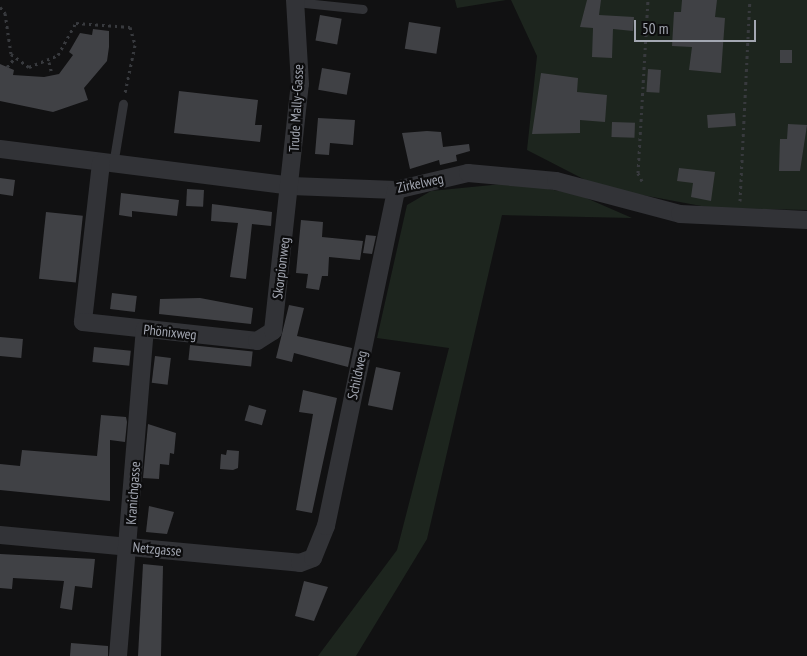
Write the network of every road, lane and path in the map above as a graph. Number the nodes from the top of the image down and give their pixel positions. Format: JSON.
{"nodes":[{"id":1,"x":648,"y":0,"type":"edge"},
{"id":2,"x":750,"y":0,"type":"edge"},
{"id":3,"x":295,"y":1,"type":"edge"},
{"id":4,"x":0,"y":7,"type":"edge"},
{"id":5,"x":363,"y":10,"type":"dead end"},
{"id":6,"x":6,"y":34,"type":"junction"},
{"id":7,"x":0,"y":35,"type":"edge"},
{"id":8,"x":65,"y":44,"type":"junction"},
{"id":9,"x":71,"y":46,"type":"dead end"},
{"id":10,"x":14,"y":59,"type":"junction"},
{"id":11,"x":49,"y":62,"type":"junction"},
{"id":12,"x":6,"y":67,"type":"dead end"},
{"id":13,"x":52,"y":74,"type":"dead end"},
{"id":14,"x":123,"y":104,"type":"joint"},
{"id":15,"x":0,"y":149,"type":"edge"},
{"id":16,"x":107,"y":164,"type":"junction"},
{"id":17,"x":642,"y":181,"type":"dead end"},
{"id":18,"x":291,"y":186,"type":"junction"},
{"id":19,"x":396,"y":190,"type":"junction"},
{"id":20,"x":739,"y":220,"type":"junction"},
{"id":21,"x":807,"y":220,"type":"edge"},
{"id":22,"x":145,"y":329,"type":"junction"},
{"id":23,"x":257,"y":341,"type":"joint"},
{"id":24,"x":0,"y":535,"type":"edge"},
{"id":25,"x":130,"y":546,"type":"junction"},
{"id":26,"x":313,"y":558,"type":"joint"},
{"id":27,"x":118,"y":656,"type":"edge"}],
"edges":[{"from":1,"to":17,"type":"path"},
{"from":2,"to":20,"type":"path"},
{"from":3,"to":5,"type":"lane"},
{"from":3,"to":18,"type":"street","name":"Trude Mally-Gasse"},
{"from":4,"to":6,"type":"path"},
{"from":6,"to":7,"type":"path"},
{"from":6,"to":10,"type":"path"},
{"from":8,"to":9,"type":"path"},
{"from":8,"to":11,"type":"path"},
{"from":8,"to":14,"type":"path"},
{"from":10,"to":11,"type":"path"},
{"from":10,"to":12,"type":"path"},
{"from":11,"to":13,"type":"path"},
{"from":14,"to":16,"type":"lane"},
{"from":15,"to":16,"type":"street","name":"Zirkelweg"},
{"from":16,"to":18,"type":"street","name":"Zirkelweg"},
{"from":16,"to":22,"type":"street","name":"Phönixweg"},
{"from":18,"to":19,"type":"street","name":"Zirkelweg"},
{"from":18,"to":23,"type":"street","name":"Skorpionweg"},
{"from":19,"to":20,"type":"street","name":"Zirkelweg"},
{"from":19,"to":26,"type":"street","name":"Schildweg"},
{"from":20,"to":21,"type":"street","name":"Zirkelweg"},
{"from":22,"to":23,"type":"street","name":"Phönixweg"},
{"from":22,"to":25,"type":"street","name":"Kranichgasse"},
{"from":24,"to":25,"type":"street","name":"Netzgasse"},
{"from":25,"to":26,"type":"street","name":"Netzgasse"},
{"from":25,"to":27,"type":"street","name":"Kranichgasse"}]}
